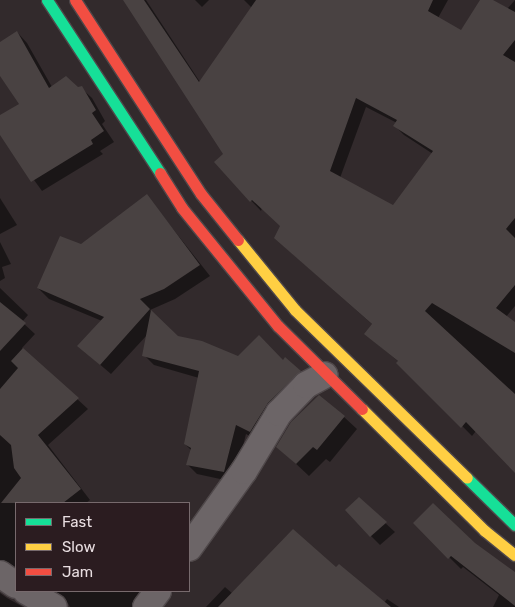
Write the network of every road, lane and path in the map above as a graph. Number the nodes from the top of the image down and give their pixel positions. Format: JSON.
{"nodes":[{"id":1,"x":47,"y":0,"type":"edge"},
{"id":2,"x":75,"y":0,"type":"edge"},
{"id":3,"x":325,"y":375,"type":"junction"},
{"id":4,"x":515,"y":525,"type":"edge"},
{"id":5,"x":190,"y":547,"type":"edge"},
{"id":6,"x":515,"y":556,"type":"edge"},
{"id":7,"x":0,"y":574,"type":"edge"},
{"id":8,"x":15,"y":584,"type":"edge"},
{"id":9,"x":28,"y":592,"type":"edge"},
{"id":10,"x":157,"y":592,"type":"edge"},
{"id":11,"x":54,"y":607,"type":"edge"},
{"id":12,"x":146,"y":607,"type":"edge"}],
"edges":[{"from":1,"to":3,"type":"main road"},
{"from":2,"to":4,"type":"main road"},
{"from":3,"to":5,"type":"street"},
{"from":3,"to":6,"type":"main road"},
{"from":7,"to":8,"type":"street"},
{"from":9,"to":11,"type":"street"},
{"from":10,"to":12,"type":"street"}]}
